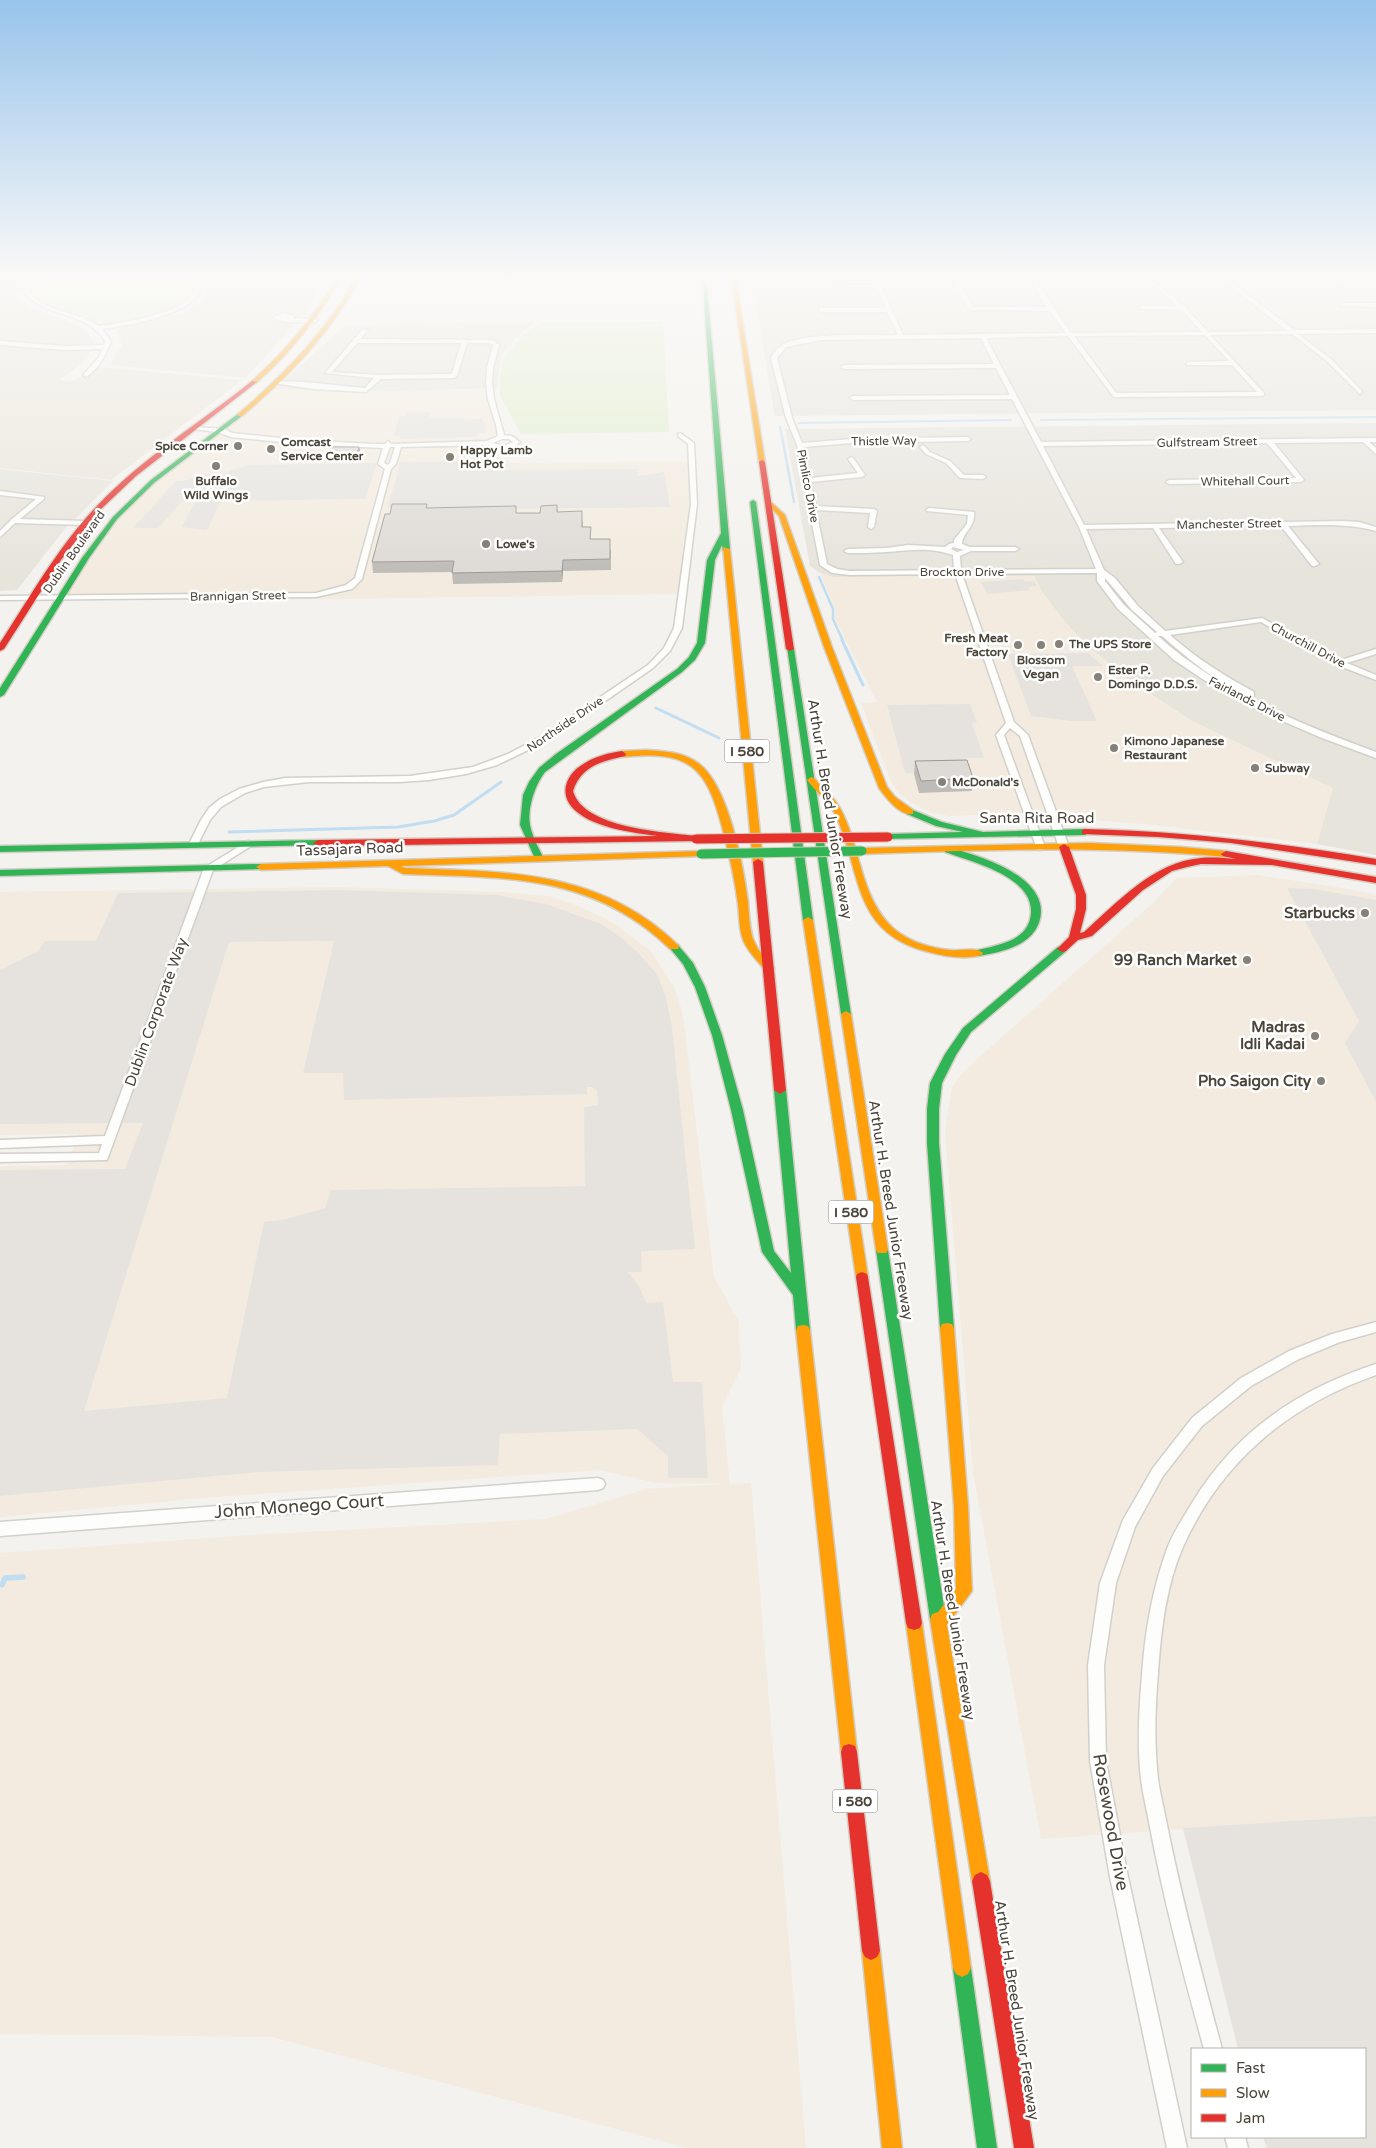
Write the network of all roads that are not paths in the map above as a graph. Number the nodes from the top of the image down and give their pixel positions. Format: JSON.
{"nodes":[{"id":1,"x":263,"y":375,"type":"edge"},
{"id":2,"x":289,"y":375,"type":"edge"},
{"id":3,"x":349,"y":375,"type":"edge"},
{"id":4,"x":454,"y":375,"type":"edge"},
{"id":5,"x":488,"y":375,"type":"edge"},
{"id":6,"x":712,"y":375,"type":"edge"},
{"id":7,"x":748,"y":375,"type":"edge"},
{"id":8,"x":778,"y":375,"type":"edge"},
{"id":9,"x":1003,"y":375,"type":"edge"},
{"id":10,"x":1100,"y":375,"type":"edge"},
{"id":11,"x":1244,"y":375,"type":"edge"},
{"id":12,"x":1344,"y":375,"type":"edge"},
{"id":13,"x":379,"y":377,"type":"junction"},
{"id":14,"x":282,"y":384,"type":"junction"},
{"id":15,"x":1360,"y":392,"type":"dead end"},
{"id":16,"x":1014,"y":397,"type":"junction"},
{"id":17,"x":853,"y":398,"type":"dead end"},
{"id":18,"x":196,"y":429,"type":"junction"},
{"id":19,"x":219,"y":431,"type":"junction"},
{"id":20,"x":680,"y":435,"type":"dead end"},
{"id":21,"x":501,"y":437,"type":"junction"},
{"id":22,"x":968,"y":439,"type":"dead end"},
{"id":23,"x":930,"y":440,"type":"junction"},
{"id":24,"x":1364,"y":440,"type":"junction"},
{"id":25,"x":1376,"y":440,"type":"edge"},
{"id":26,"x":902,"y":441,"type":"junction"},
{"id":27,"x":1269,"y":441,"type":"junction"},
{"id":28,"x":489,"y":443,"type":"junction"},
{"id":29,"x":387,"y":444,"type":"junction"},
{"id":30,"x":399,"y":444,"type":"junction"},
{"id":31,"x":1039,"y":444,"type":"junction"},
{"id":32,"x":800,"y":445,"type":"junction"},
{"id":33,"x":923,"y":447,"type":"junction"},
{"id":34,"x":1376,"y":452,"type":"edge"},
{"id":35,"x":851,"y":459,"type":"dead end"},
{"id":36,"x":388,"y":468,"type":"junction"},
{"id":37,"x":983,"y":477,"type":"dead end"},
{"id":38,"x":808,"y":480,"type":"junction"},
{"id":39,"x":1168,"y":482,"type":"dead end"},
{"id":40,"x":0,"y":493,"type":"edge"},
{"id":41,"x":751,"y":493,"type":"dead end"},
{"id":42,"x":766,"y":500,"type":"junction"},
{"id":43,"x":812,"y":508,"type":"junction"},
{"id":44,"x":929,"y":510,"type":"dead end"},
{"id":45,"x":13,"y":521,"type":"junction"},
{"id":46,"x":85,"y":523,"type":"junction"},
{"id":47,"x":1283,"y":524,"type":"junction"},
{"id":48,"x":1154,"y":526,"type":"junction"},
{"id":49,"x":871,"y":527,"type":"dead end"},
{"id":50,"x":1082,"y":528,"type":"junction"},
{"id":51,"x":1376,"y":528,"type":"edge"},
{"id":52,"x":724,"y":534,"type":"junction"},
{"id":53,"x":0,"y":535,"type":"edge"},
{"id":54,"x":958,"y":545,"type":"junction"},
{"id":55,"x":947,"y":549,"type":"junction"},
{"id":56,"x":1015,"y":549,"type":"dead end"},
{"id":57,"x":968,"y":550,"type":"junction"},
{"id":58,"x":848,"y":552,"type":"dead end"},
{"id":59,"x":956,"y":554,"type":"junction"},
{"id":60,"x":1179,"y":562,"type":"dead end"},
{"id":61,"x":1316,"y":564,"type":"dead end"},
{"id":62,"x":824,"y":565,"type":"joint"},
{"id":63,"x":1101,"y":571,"type":"junction"},
{"id":64,"x":958,"y":572,"type":"junction"},
{"id":65,"x":0,"y":598,"type":"edge"},
{"id":66,"x":33,"y":598,"type":"junction"},
{"id":67,"x":59,"y":598,"type":"junction"},
{"id":68,"x":1162,"y":634,"type":"junction"},
{"id":69,"x":1151,"y":636,"type":"junction"},
{"id":70,"x":0,"y":649,"type":"edge"},
{"id":71,"x":1376,"y":650,"type":"edge"},
{"id":72,"x":1340,"y":663,"type":"junction"},
{"id":73,"x":1376,"y":678,"type":"edge"},
{"id":74,"x":0,"y":695,"type":"edge"},
{"id":75,"x":1010,"y":723,"type":"junction"},
{"id":76,"x":1376,"y":748,"type":"edge"},
{"id":77,"x":1376,"y":755,"type":"edge"},
{"id":78,"x":811,"y":780,"type":"junction"},
{"id":79,"x":1034,"y":832,"type":"junction"},
{"id":80,"x":1059,"y":832,"type":"junction"},
{"id":81,"x":979,"y":833,"type":"junction"},
{"id":82,"x":531,"y":840,"type":"junction"},
{"id":83,"x":696,"y":840,"type":"junction"},
{"id":84,"x":194,"y":844,"type":"junction"},
{"id":85,"x":248,"y":844,"type":"junction"},
{"id":86,"x":1040,"y":847,"type":"junction"},
{"id":87,"x":1064,"y":847,"type":"junction"},
{"id":88,"x":0,"y":849,"type":"edge"},
{"id":89,"x":948,"y":850,"type":"junction"},
{"id":90,"x":701,"y":854,"type":"joint"},
{"id":91,"x":539,"y":859,"type":"junction"},
{"id":92,"x":1273,"y":862,"type":"junction"},
{"id":93,"x":1376,"y":862,"type":"edge"},
{"id":94,"x":389,"y":863,"type":"junction"},
{"id":95,"x":209,"y":868,"type":"junction"},
{"id":96,"x":0,"y":873,"type":"edge"},
{"id":97,"x":1376,"y":880,"type":"edge"},
{"id":98,"x":1074,"y":938,"type":"junction"},
{"id":99,"x":770,"y":968,"type":"junction"},
{"id":100,"x":109,"y":1140,"type":"junction"},
{"id":101,"x":0,"y":1144,"type":"edge"},
{"id":102,"x":0,"y":1158,"type":"edge"},
{"id":103,"x":798,"y":1293,"type":"junction"},
{"id":104,"x":1376,"y":1327,"type":"edge"},
{"id":105,"x":1376,"y":1369,"type":"edge"},
{"id":106,"x":598,"y":1484,"type":"dead end"},
{"id":107,"x":0,"y":1529,"type":"edge"},
{"id":108,"x":939,"y":1622,"type":"junction"},
{"id":109,"x":1212,"y":2048,"type":"edge"},
{"id":110,"x":892,"y":2148,"type":"edge"},
{"id":111,"x":987,"y":2148,"type":"edge"},
{"id":112,"x":1024,"y":2148,"type":"edge"},
{"id":113,"x":1177,"y":2148,"type":"edge"}],
"edges":[{"from":1,"to":18,"type":"main road","name":"Dublin Boulevard"},
{"from":2,"to":14,"type":"main road","name":"Dublin Boulevard"},
{"from":3,"to":13,"type":"street"},
{"from":4,"to":13,"type":"street"},
{"from":5,"to":21,"type":"street"},
{"from":6,"to":52,"type":"main road","number":"I 580"},
{"from":7,"to":42,"type":"main road","name":"Arthur H. Breed Junior Freeway","number":"I 580"},
{"from":8,"to":32,"type":"street","name":"Pimlico Drive"},
{"from":9,"to":16,"type":"street","name":"Fairlands Drive"},
{"from":10,"to":11,"type":"street"},
{"from":12,"to":15,"type":"street"},
{"from":13,"to":14,"type":"street"},
{"from":14,"to":19,"type":"main road","name":"Dublin Boulevard"},
{"from":16,"to":17,"type":"street"},
{"from":16,"to":31,"type":"street","name":"Fairlands Drive"},
{"from":18,"to":19,"type":"street"},
{"from":18,"to":46,"type":"main road","name":"Dublin Boulevard"},
{"from":19,"to":29,"type":"street"},
{"from":19,"to":67,"type":"main road","name":"Dublin Boulevard"},
{"from":20,"to":84,"type":"street","name":"Northside Drive"},
{"from":21,"to":28,"type":"street"},
{"from":21,"to":28,"type":"street"},
{"from":22,"to":23,"type":"street","name":"Thistle Way"},
{"from":23,"to":26,"type":"street","name":"Thistle Way"},
{"from":23,"to":33,"type":"street"},
{"from":24,"to":25,"type":"street","name":"Gulfstream Street"},
{"from":24,"to":27,"type":"street","name":"Gulfstream Street"},
{"from":24,"to":34,"type":"street"},
{"from":26,"to":32,"type":"street","name":"Thistle Way"},
{"from":26,"to":33,"type":"street"},
{"from":27,"to":31,"type":"street","name":"Gulfstream Street"},
{"from":27,"to":39,"type":"street","name":"Whitehall Court"},
{"from":28,"to":30,"type":"street"},
{"from":29,"to":30,"type":"street"},
{"from":29,"to":36,"type":"street","name":"Brannigan Street"},
{"from":30,"to":36,"type":"street","name":"Brannigan Street"},
{"from":31,"to":50,"type":"street","name":"Fairlands Drive"},
{"from":32,"to":38,"type":"street","name":"Pimlico Drive"},
{"from":33,"to":37,"type":"street"},
{"from":35,"to":38,"type":"street"},
{"from":36,"to":67,"type":"street","name":"Brannigan Street"},
{"from":38,"to":43,"type":"street","name":"Pimlico Drive"},
{"from":40,"to":45,"type":"street"},
{"from":41,"to":111,"type":"main road","number":"I 580"},
{"from":42,"to":78,"type":"main road","name":"Arthur H. Breed Junior Freeway","number":"I 580"},
{"from":42,"to":81,"type":"main road"},
{"from":43,"to":49,"type":"street"},
{"from":43,"to":62,"type":"street","name":"Pimlico Drive"},
{"from":44,"to":54,"type":"street"},
{"from":45,"to":46,"type":"street"},
{"from":45,"to":53,"type":"street"},
{"from":46,"to":66,"type":"main road","name":"Dublin Boulevard"},
{"from":47,"to":48,"type":"street","name":"Manchester Street"},
{"from":47,"to":51,"type":"street","name":"Manchester Street"},
{"from":47,"to":61,"type":"street"},
{"from":48,"to":50,"type":"street","name":"Manchester Street"},
{"from":48,"to":60,"type":"street"},
{"from":50,"to":63,"type":"street","name":"Fairlands Drive"},
{"from":52,"to":82,"type":"main road"},
{"from":52,"to":99,"type":"main road","number":"I 580"},
{"from":54,"to":55,"type":"street"},
{"from":54,"to":57,"type":"street"},
{"from":55,"to":58,"type":"street"},
{"from":55,"to":59,"type":"street"},
{"from":56,"to":57,"type":"street"},
{"from":57,"to":59,"type":"street"},
{"from":59,"to":64,"type":"street"},
{"from":62,"to":64,"type":"street","name":"Brockton Drive"},
{"from":63,"to":64,"type":"street","name":"Brockton Drive"},
{"from":63,"to":68,"type":"street","name":"Fairlands Drive"},
{"from":63,"to":69,"type":"street","name":"Fairlands Drive"},
{"from":64,"to":75,"type":"street"},
{"from":65,"to":66,"type":"street","name":"Brannigan Street"},
{"from":66,"to":67,"type":"street","name":"Brannigan Street"},
{"from":66,"to":70,"type":"main road","name":"Dublin Boulevard"},
{"from":67,"to":74,"type":"main road","name":"Dublin Boulevard"},
{"from":68,"to":69,"type":"street","name":"Churchill Drive"},
{"from":68,"to":72,"type":"street","name":"Churchill Drive"},
{"from":68,"to":76,"type":"street","name":"Fairlands Drive"},
{"from":69,"to":77,"type":"street","name":"Fairlands Drive"},
{"from":71,"to":72,"type":"street"},
{"from":72,"to":73,"type":"street","name":"Churchill Drive"},
{"from":75,"to":79,"type":"street"},
{"from":75,"to":80,"type":"street"},
{"from":78,"to":89,"type":"main road"},
{"from":78,"to":108,"type":"main road","name":"Arthur H. Breed Junior Freeway","number":"I 580"},
{"from":79,"to":80,"type":"main road","name":"Santa Rita Road"},
{"from":79,"to":81,"type":"main road","name":"Santa Rita Road"},
{"from":79,"to":86,"type":"street"},
{"from":80,"to":87,"type":"street"},
{"from":80,"to":93,"type":"main road","name":"Santa Rita Road"},
{"from":81,"to":83,"type":"main road","name":"Santa Rita Road","bridge":true},
{"from":82,"to":83,"type":"main road","name":"Tassajara Road"},
{"from":82,"to":85,"type":"main road","name":"Tassajara Road"},
{"from":82,"to":91,"type":"main road"},
{"from":83,"to":99,"type":"main road"},
{"from":84,"to":85,"type":"main road","name":"Tassajara Road"},
{"from":84,"to":88,"type":"main road","name":"Tassajara Road"},
{"from":85,"to":95,"type":"street"},
{"from":86,"to":87,"type":"main road","name":"Santa Rita Road"},
{"from":86,"to":89,"type":"main road","name":"Santa Rita Road"},
{"from":87,"to":92,"type":"main road","name":"Santa Rita Road"},
{"from":87,"to":98,"type":"main road"},
{"from":89,"to":90,"type":"main road","name":"Santa Rita Road","bridge":true},
{"from":90,"to":91,"type":"main road","name":"Tassajara Road"},
{"from":91,"to":94,"type":"main road","name":"Tassajara Road"},
{"from":92,"to":97,"type":"main road","name":"Santa Rita Road"},
{"from":92,"to":98,"type":"main road"},
{"from":94,"to":95,"type":"main road","name":"Tassajara Road"},
{"from":94,"to":103,"type":"main road"},
{"from":95,"to":96,"type":"main road","name":"Tassajara Road"},
{"from":95,"to":100,"type":"street","name":"Dublin Corporate Way"},
{"from":98,"to":108,"type":"main road"},
{"from":99,"to":103,"type":"main road","number":"I 580"},
{"from":100,"to":101,"type":"street"},
{"from":100,"to":102,"type":"street","name":"Dublin Corporate Way"},
{"from":103,"to":110,"type":"main road","number":"I 580"},
{"from":104,"to":113,"type":"street","name":"Rosewood Drive"},
{"from":105,"to":109,"type":"street"},
{"from":106,"to":107,"type":"street","name":"John Monego Court"},
{"from":108,"to":112,"type":"main road","name":"Arthur H. Breed Junior Freeway","number":"I 580"}]}
